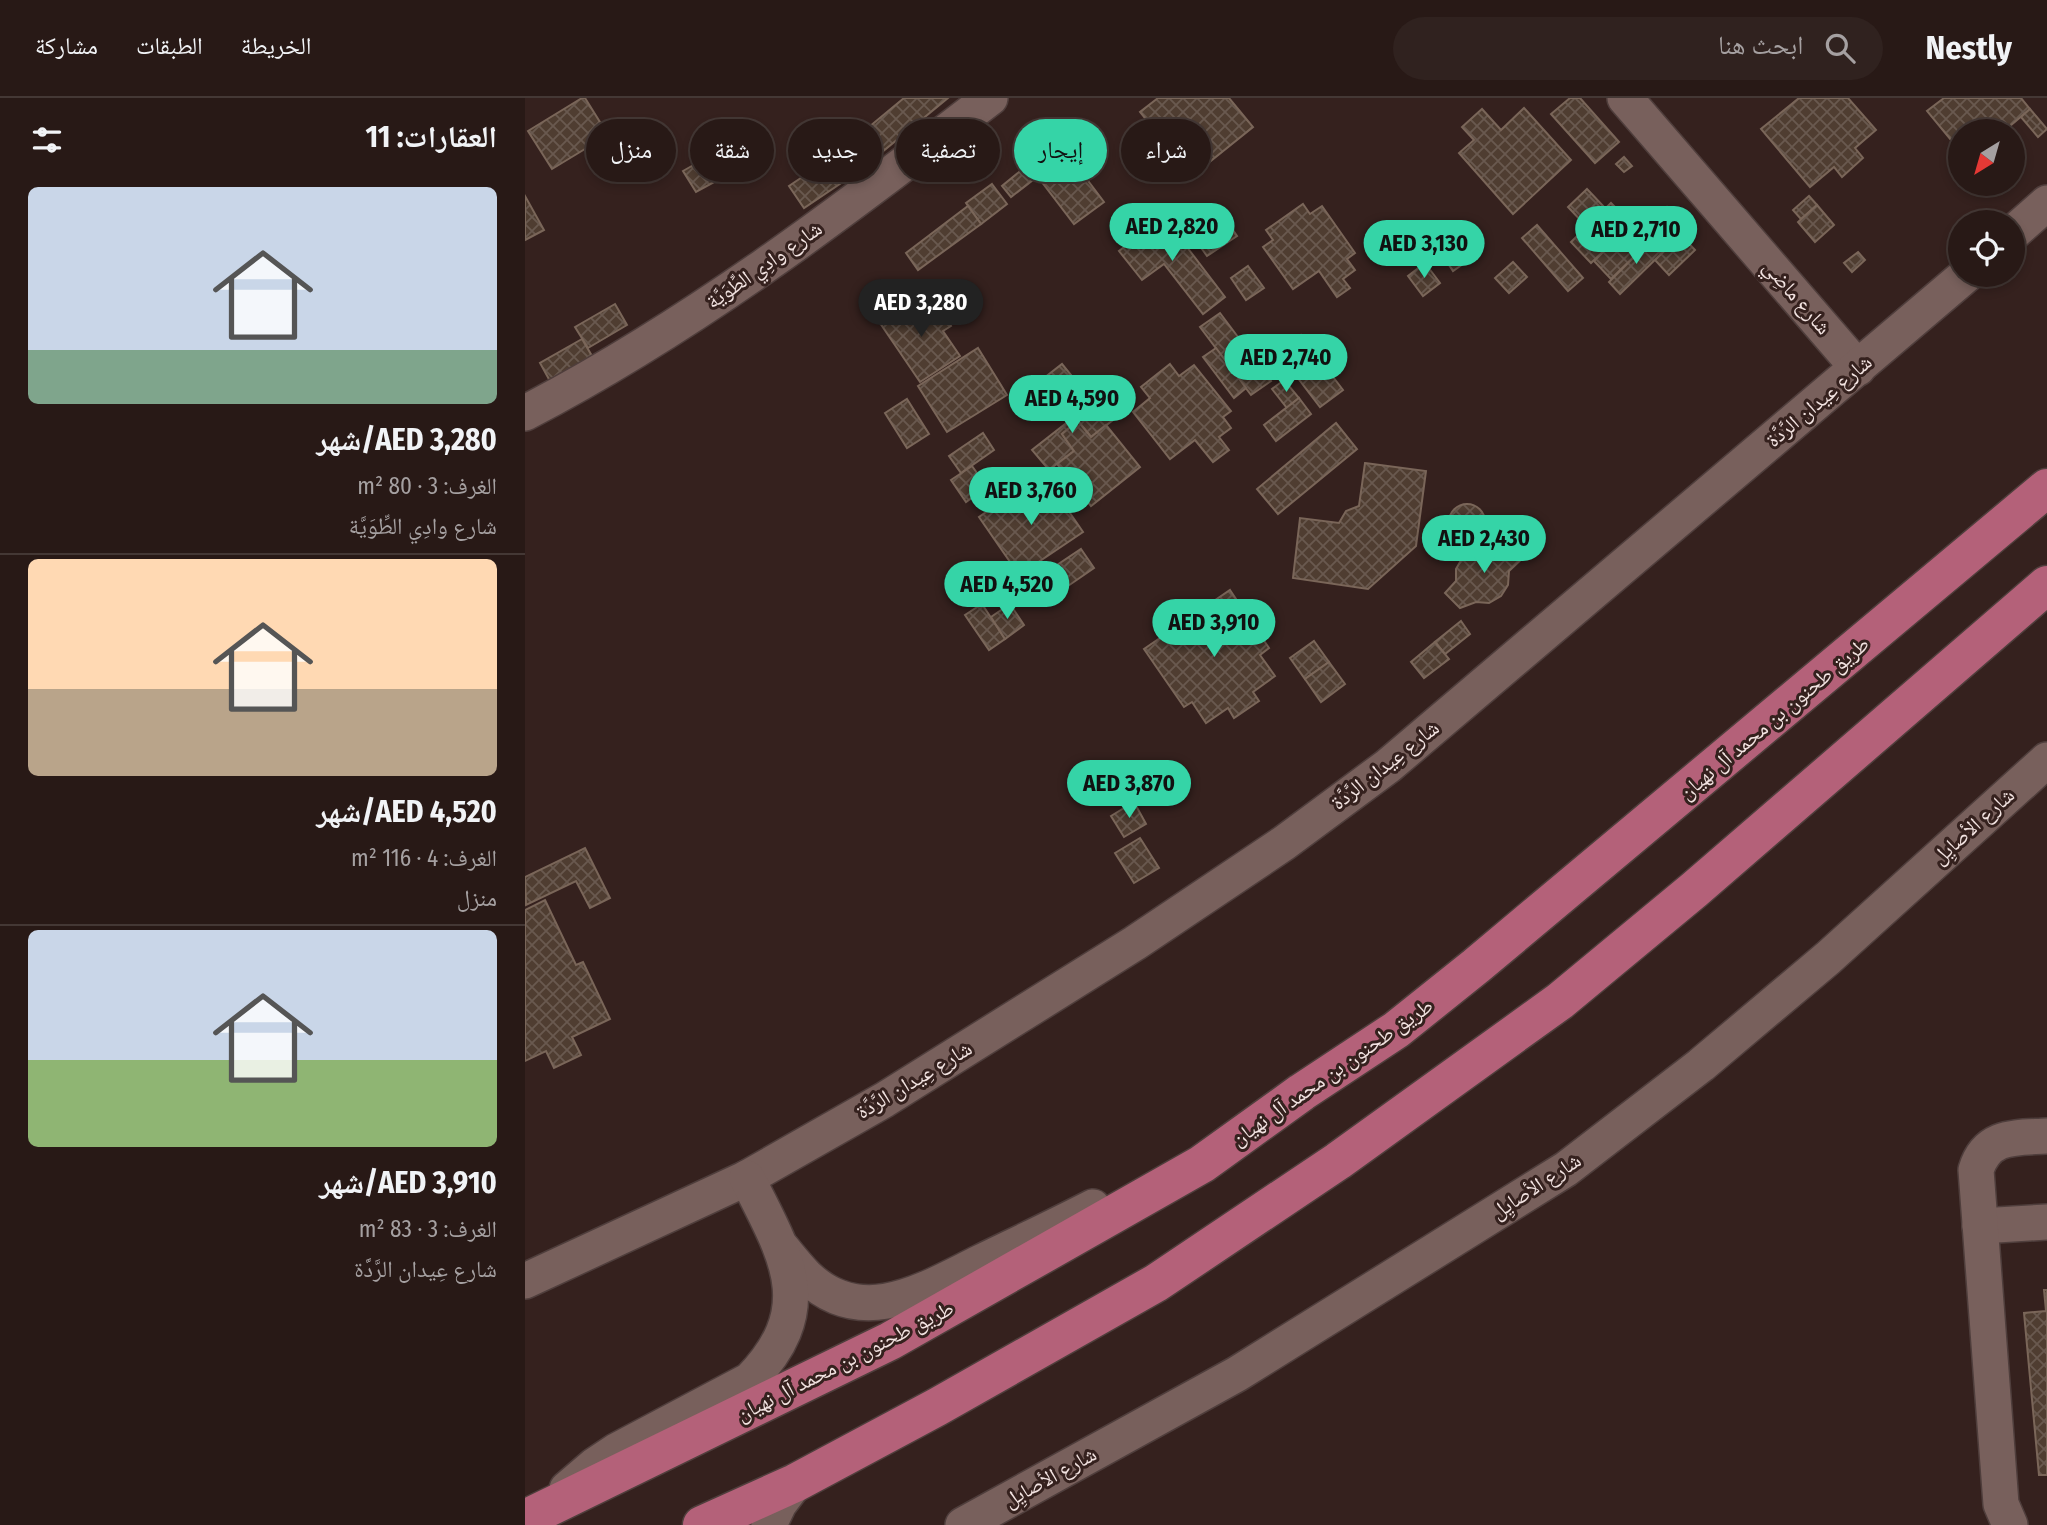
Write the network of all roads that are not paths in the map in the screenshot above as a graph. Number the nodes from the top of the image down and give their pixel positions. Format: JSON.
{"nodes":[{"id":1,"x":990,"y":98,"type":"edge"},
{"id":2,"x":1625,"y":98,"type":"edge"},
{"id":3,"x":2047,"y":203,"type":"edge"},
{"id":4,"x":2025,"y":222,"type":"edge"},
{"id":5,"x":1952,"y":287,"type":"edge"},
{"id":6,"x":1859,"y":368,"type":"junction"},
{"id":7,"x":525,"y":413,"type":"edge"},
{"id":8,"x":2047,"y":488,"type":"edge"},
{"id":9,"x":2047,"y":585,"type":"edge"},
{"id":10,"x":2047,"y":760,"type":"edge"},
{"id":11,"x":2047,"y":1136,"type":"edge"},
{"id":12,"x":1202,"y":1164,"type":"junction"},
{"id":13,"x":747,"y":1178,"type":"junction"},
{"id":14,"x":2047,"y":1222,"type":"edge"},
{"id":15,"x":1980,"y":1226,"type":"junction"},
{"id":16,"x":782,"y":1248,"type":"junction"},
{"id":17,"x":525,"y":1281,"type":"edge"},
{"id":18,"x":795,"y":1483,"type":"junction"},
{"id":19,"x":536,"y":1514,"type":"edge"},
{"id":20,"x":969,"y":1524,"type":"edge"},
{"id":21,"x":702,"y":1525,"type":"edge"},
{"id":22,"x":769,"y":1525,"type":"edge"},
{"id":23,"x":2010,"y":1525,"type":"edge"}],
"edges":[{"from":1,"to":7,"type":"street","name":"شارع وادِي الطِّوَيَّة"},
{"from":2,"to":6,"type":"street","name":"شارع ماضِي"},
{"from":3,"to":4,"type":"street"},
{"from":5,"to":6,"type":"street","name":"شارع عِيدان الرَّدَّة"},
{"from":6,"to":13,"type":"street","name":"شارع عِيدان الرَّدَّة"},
{"from":8,"to":12,"type":"main road","name":"طريق طحنون بن محمد آل نهيان"},
{"from":9,"to":18,"type":"main road"},
{"from":10,"to":20,"type":"street","name":"شارع الأصايِل"},
{"from":11,"to":15,"type":"street"},
{"from":12,"to":16,"type":"street"},
{"from":12,"to":19,"type":"main road","name":"طريق طحنون بن محمد آل نهيان"},
{"from":13,"to":16,"type":"street"},
{"from":13,"to":17,"type":"street","name":"شارع عِيدان الرَّدَّة"},
{"from":14,"to":15,"type":"street"},
{"from":15,"to":23,"type":"street"},
{"from":16,"to":19,"type":"street"},
{"from":18,"to":21,"type":"main road"},
{"from":18,"to":22,"type":"street"}]}
